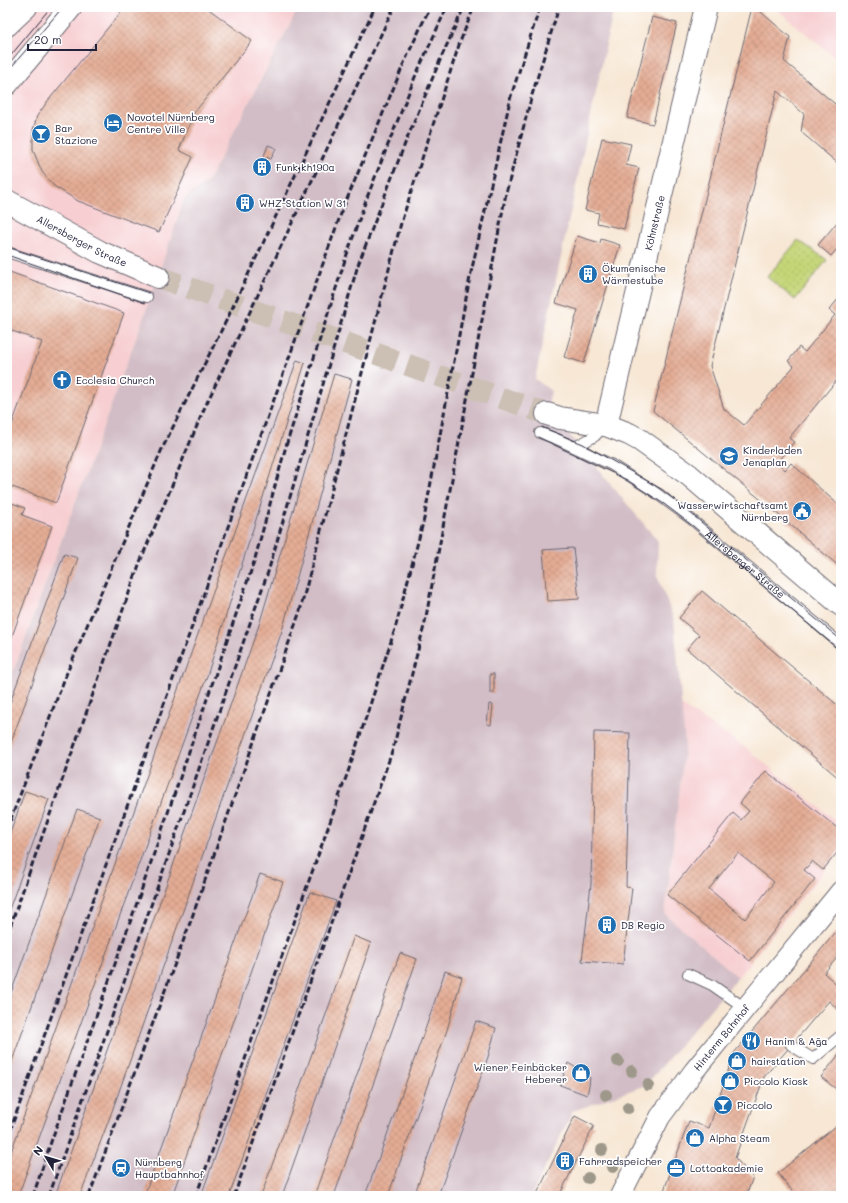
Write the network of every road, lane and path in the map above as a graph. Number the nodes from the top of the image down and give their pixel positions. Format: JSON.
{"nodes":[{"id":1,"x":71,"y":7,"type":"edge"},
{"id":2,"x":706,"y":7,"type":"edge"},
{"id":3,"x":7,"y":84,"type":"edge"},
{"id":4,"x":7,"y":201,"type":"edge"},
{"id":5,"x":7,"y":252,"type":"edge"},
{"id":6,"x":158,"y":277,"type":"tunnel mouth"},
{"id":7,"x":147,"y":297,"type":"dead end"},
{"id":8,"x":543,"y":423,"type":"joint"},
{"id":9,"x":606,"y":425,"type":"junction"},
{"id":10,"x":575,"y":447,"type":"junction"},
{"id":11,"x":841,"y":606,"type":"edge"},
{"id":12,"x":841,"y":644,"type":"edge"},
{"id":13,"x":841,"y":891,"type":"edge"},
{"id":14,"x":688,"y":974,"type":"dead end"},
{"id":15,"x":745,"y":1008,"type":"junction"},
{"id":16,"x":839,"y":1037,"type":"dead end"},
{"id":17,"x":791,"y":1045,"type":"dead end"},
{"id":18,"x":620,"y":1196,"type":"edge"}],
"edges":[{"from":1,"to":3,"type":"main road"},
{"from":2,"to":9,"type":"main road","name":"Köhnstraße"},
{"from":4,"to":6,"type":"main road","name":"Allersberger Straße"},
{"from":5,"to":7,"type":"lane"},
{"from":8,"to":9,"type":"main road"},
{"from":8,"to":10,"type":"lane","name":"Allersberger Straße"},
{"from":9,"to":10,"type":"lane"},
{"from":9,"to":11,"type":"main road"},
{"from":10,"to":12,"type":"lane","name":"Allersberger Straße"},
{"from":13,"to":15,"type":"street","name":"Hinterm Bahnhof"},
{"from":14,"to":15,"type":"lane"},
{"from":15,"to":18,"type":"street","name":"Hinterm Bahnhof"},
{"from":16,"to":17,"type":"lane"}]}
